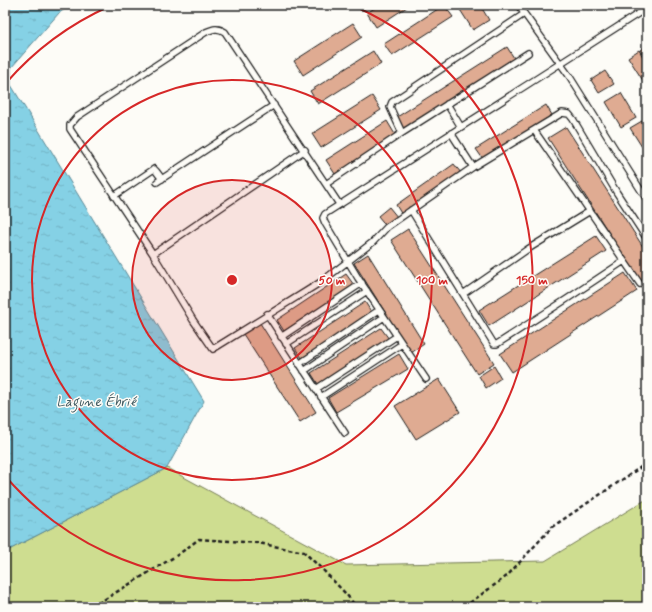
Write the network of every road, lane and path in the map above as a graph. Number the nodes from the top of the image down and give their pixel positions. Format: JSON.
{"nodes":[{"id":1,"x":518,"y":5,"type":"edge"},
{"id":2,"x":647,"y":8,"type":"edge"},
{"id":3,"x":524,"y":14,"type":"junction"},
{"id":4,"x":528,"y":53,"type":"dead end"},
{"id":5,"x":561,"y":64,"type":"junction"},
{"id":6,"x":447,"y":104,"type":"junction"},
{"id":7,"x":274,"y":105,"type":"junction"},
{"id":8,"x":461,"y":127,"type":"junction"},
{"id":9,"x":534,"y":130,"type":"junction"},
{"id":10,"x":402,"y":133,"type":"junction"},
{"id":11,"x":452,"y":133,"type":"junction"},
{"id":12,"x":305,"y":150,"type":"junction"},
{"id":13,"x":473,"y":167,"type":"junction"},
{"id":14,"x":326,"y":184,"type":"junction"},
{"id":15,"x":114,"y":196,"type":"junction"},
{"id":16,"x":647,"y":200,"type":"edge"},
{"id":17,"x":340,"y":204,"type":"junction"},
{"id":18,"x":411,"y":210,"type":"junction"},
{"id":19,"x":590,"y":211,"type":"junction"},
{"id":20,"x":647,"y":239,"type":"edge"},
{"id":21,"x":153,"y":254,"type":"junction"},
{"id":22,"x":348,"y":261,"type":"junction"},
{"id":23,"x":624,"y":261,"type":"junction"},
{"id":24,"x":362,"y":283,"type":"junction"},
{"id":25,"x":640,"y":284,"type":"dead end"},
{"id":26,"x":367,"y":291,"type":"junction"},
{"id":27,"x":463,"y":294,"type":"junction"},
{"id":28,"x":379,"y":310,"type":"junction"},
{"id":29,"x":267,"y":314,"type":"junction"},
{"id":30,"x":384,"y":317,"type":"junction"},
{"id":31,"x":397,"y":336,"type":"junction"},
{"id":32,"x":281,"y":337,"type":"junction"},
{"id":33,"x":286,"y":344,"type":"junction"},
{"id":34,"x":402,"y":344,"type":"junction"},
{"id":35,"x":299,"y":364,"type":"junction"},
{"id":36,"x":304,"y":371,"type":"junction"},
{"id":37,"x":426,"y":379,"type":"dead end"},
{"id":38,"x":316,"y":389,"type":"junction"},
{"id":39,"x":321,"y":397,"type":"junction"},
{"id":40,"x":345,"y":433,"type":"dead end"},
{"id":41,"x":647,"y":463,"type":"edge"},
{"id":42,"x":92,"y":607,"type":"edge"},
{"id":43,"x":356,"y":607,"type":"edge"},
{"id":44,"x":464,"y":607,"type":"edge"}],
"edges":[{"from":1,"to":3,"type":"lane"},
{"from":2,"to":5,"type":"lane"},
{"from":3,"to":5,"type":"lane"},
{"from":3,"to":10,"type":"lane"},
{"from":4,"to":6,"type":"lane"},
{"from":5,"to":8,"type":"lane"},
{"from":5,"to":16,"type":"lane"},
{"from":6,"to":8,"type":"lane"},
{"from":6,"to":10,"type":"lane"},
{"from":7,"to":12,"type":"lane"},
{"from":7,"to":15,"type":"lane"},
{"from":7,"to":15,"type":"lane"},
{"from":8,"to":11,"type":"lane"},
{"from":9,"to":13,"type":"lane"},
{"from":9,"to":19,"type":"lane"},
{"from":9,"to":20,"type":"lane"},
{"from":10,"to":14,"type":"lane"},
{"from":11,"to":13,"type":"lane"},
{"from":11,"to":17,"type":"lane"},
{"from":12,"to":14,"type":"lane"},
{"from":12,"to":21,"type":"lane"},
{"from":13,"to":18,"type":"lane"},
{"from":14,"to":17,"type":"lane"},
{"from":15,"to":21,"type":"lane"},
{"from":17,"to":22,"type":"lane"},
{"from":18,"to":22,"type":"lane"},
{"from":18,"to":27,"type":"lane"},
{"from":19,"to":23,"type":"lane"},
{"from":19,"to":27,"type":"lane"},
{"from":21,"to":29,"type":"lane"},
{"from":22,"to":24,"type":"lane"},
{"from":22,"to":29,"type":"lane"},
{"from":23,"to":25,"type":"lane"},
{"from":23,"to":27,"type":"lane"},
{"from":24,"to":26,"type":"lane"},
{"from":24,"to":32,"type":"lane"},
{"from":26,"to":28,"type":"lane"},
{"from":26,"to":33,"type":"lane"},
{"from":28,"to":30,"type":"lane"},
{"from":28,"to":35,"type":"lane"},
{"from":29,"to":32,"type":"lane"},
{"from":30,"to":31,"type":"lane"},
{"from":30,"to":36,"type":"lane"},
{"from":31,"to":34,"type":"lane"},
{"from":31,"to":38,"type":"lane"},
{"from":32,"to":33,"type":"lane"},
{"from":33,"to":35,"type":"lane"},
{"from":34,"to":37,"type":"lane"},
{"from":34,"to":39,"type":"lane"},
{"from":35,"to":36,"type":"lane"},
{"from":36,"to":38,"type":"lane"},
{"from":38,"to":39,"type":"lane"},
{"from":39,"to":40,"type":"lane"},
{"from":41,"to":44,"type":"path"},
{"from":42,"to":43,"type":"path"}]}
